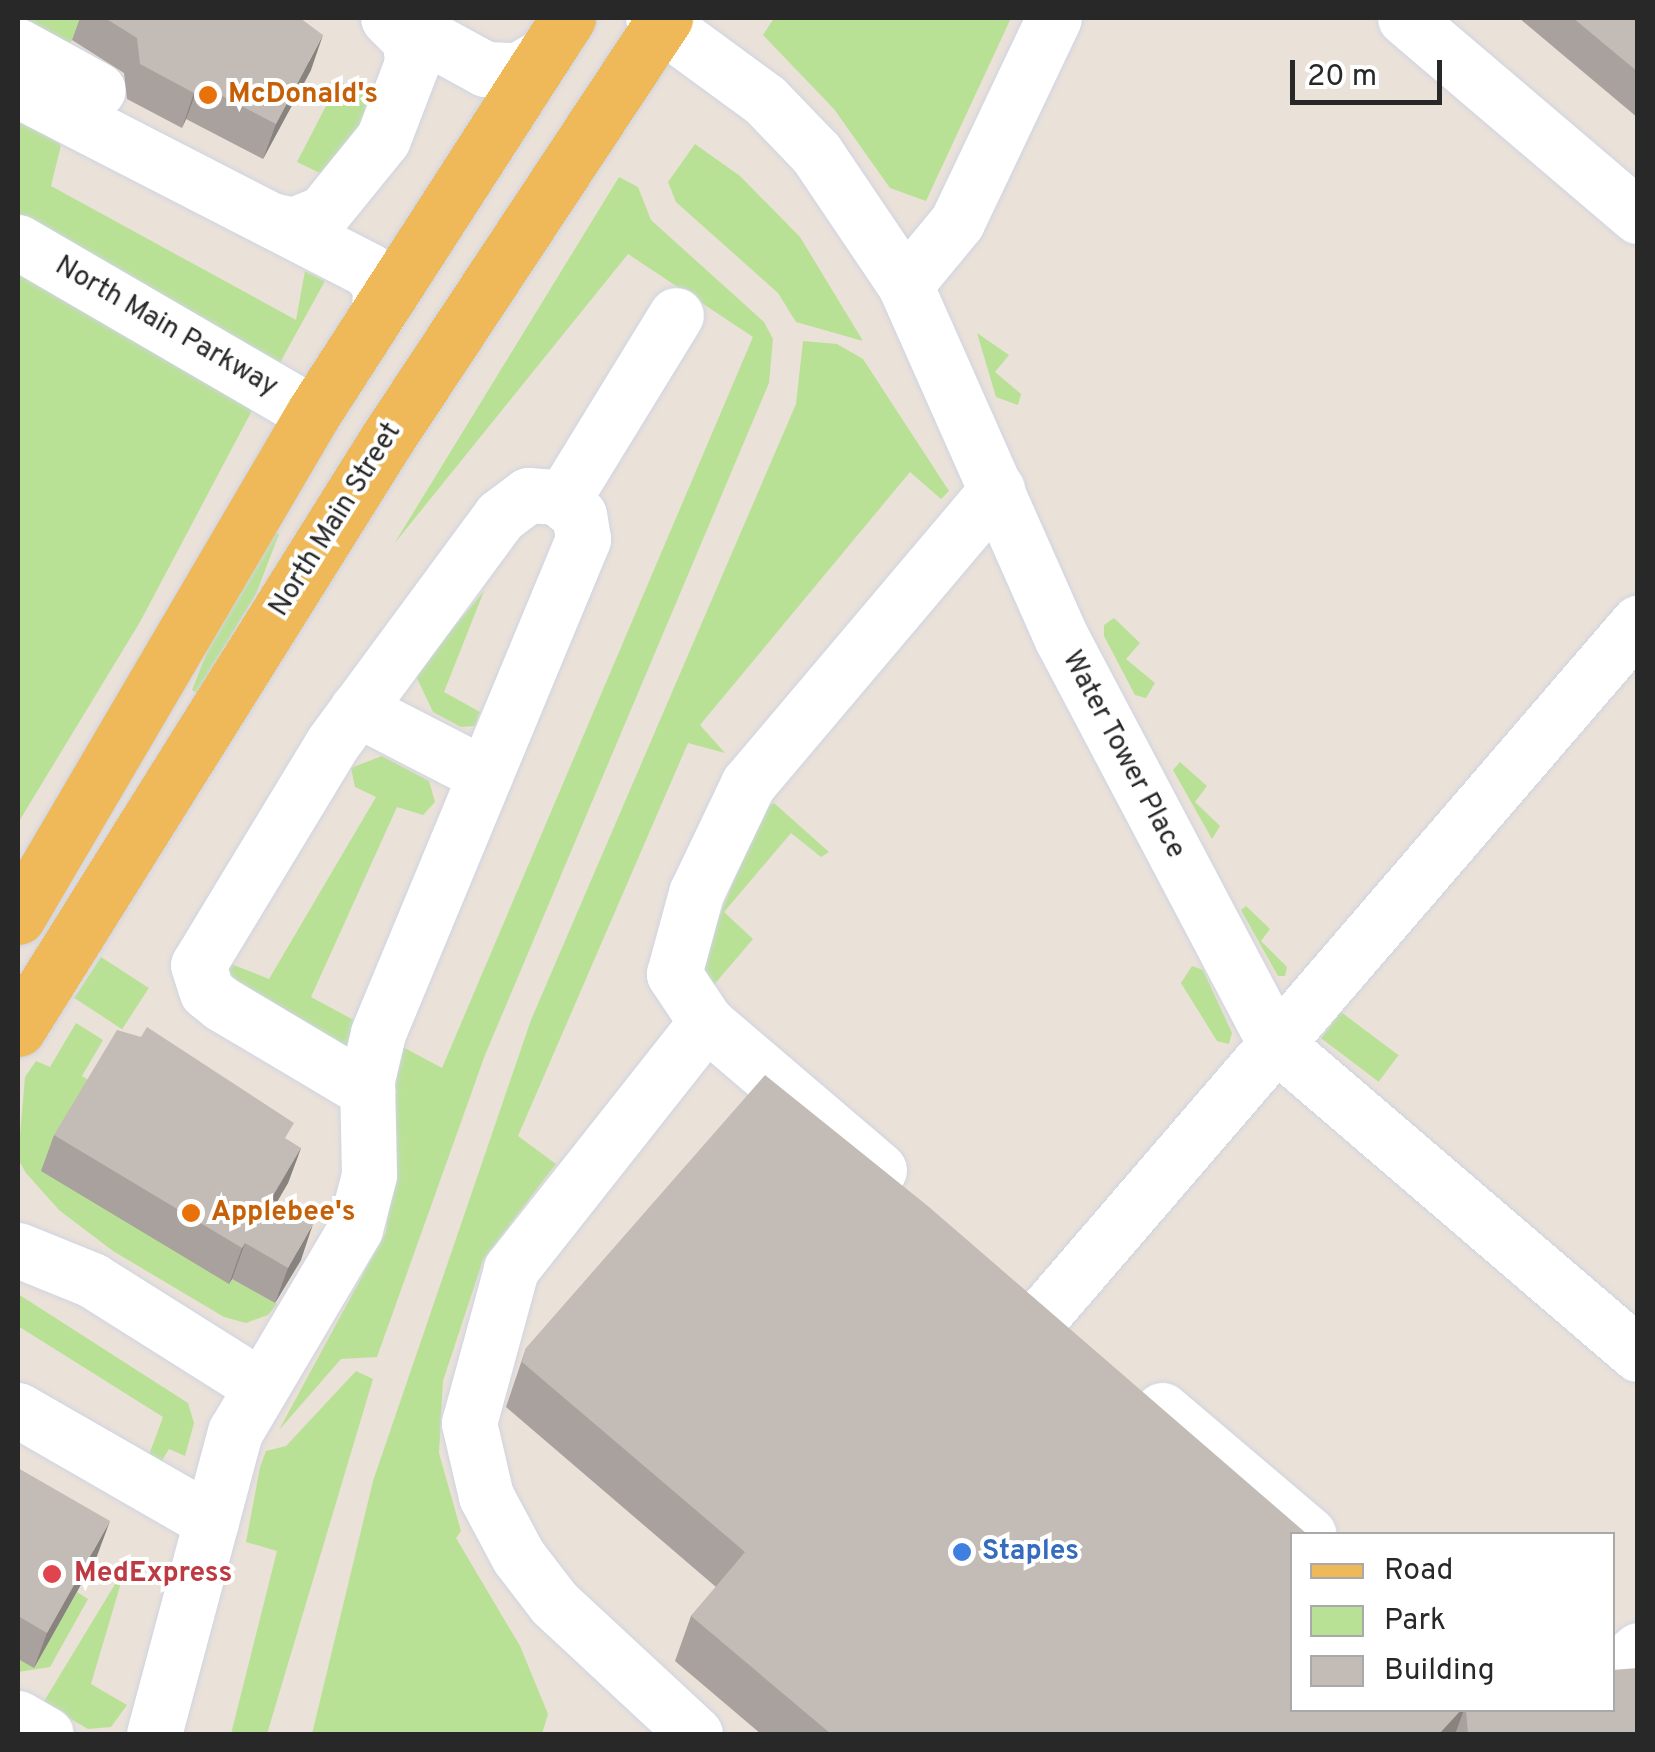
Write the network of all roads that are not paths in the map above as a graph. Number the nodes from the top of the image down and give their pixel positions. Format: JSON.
{"nodes":[{"id":1,"x":390,"y":18,"type":"edge"},
{"id":2,"x":1054,"y":18,"type":"edge"},
{"id":3,"x":1405,"y":18,"type":"edge"},
{"id":4,"x":659,"y":19,"type":"edge"},
{"id":5,"x":552,"y":38,"type":"edge"},
{"id":6,"x":18,"y":46,"type":"edge"},
{"id":7,"x":18,"y":90,"type":"edge"},
{"id":8,"x":265,"y":215,"type":"junction"},
{"id":9,"x":1638,"y":216,"type":"edge"},
{"id":10,"x":18,"y":242,"type":"edge"},
{"id":11,"x":905,"y":285,"type":"junction"},
{"id":12,"x":379,"y":312,"type":"junction"},
{"id":13,"x":676,"y":315,"type":"dead end"},
{"id":14,"x":313,"y":414,"type":"junction"},
{"id":15,"x":997,"y":490,"type":"junction"},
{"id":16,"x":562,"y":501,"type":"junction"},
{"id":17,"x":1638,"y":623,"type":"edge"},
{"id":18,"x":357,"y":709,"type":"junction"},
{"id":19,"x":485,"y":775,"type":"junction"},
{"id":20,"x":18,"y":918,"type":"edge"},
{"id":21,"x":706,"y":1022,"type":"junction"},
{"id":22,"x":18,"y":1029,"type":"edge"},
{"id":23,"x":1274,"y":1043,"type":"junction"},
{"id":24,"x":367,"y":1090,"type":"junction"},
{"id":25,"x":912,"y":1197,"type":"edge"},
{"id":26,"x":18,"y":1209,"type":"edge"},
{"id":27,"x":18,"y":1250,"type":"edge"},
{"id":28,"x":1000,"y":1272,"type":"edge"},
{"id":29,"x":92,"y":1280,"type":"junction"},
{"id":30,"x":1046,"y":1311,"type":"junction"},
{"id":31,"x":1638,"y":1354,"type":"edge"},
{"id":32,"x":259,"y":1385,"type":"junction"},
{"id":33,"x":18,"y":1410,"type":"edge"},
{"id":34,"x":210,"y":1521,"type":"junction"},
{"id":35,"x":1306,"y":1532,"type":"edge"},
{"id":36,"x":1638,"y":1650,"type":"edge"},
{"id":37,"x":1615,"y":1670,"type":"edge"},
{"id":38,"x":18,"y":1718,"type":"edge"},
{"id":39,"x":46,"y":1734,"type":"edge"},
{"id":40,"x":154,"y":1734,"type":"edge"},
{"id":41,"x":694,"y":1734,"type":"edge"}],
"edges":[{"from":1,"to":5,"type":"lane"},
{"from":1,"to":8,"type":"lane"},
{"from":2,"to":11,"type":"lane"},
{"from":3,"to":9,"type":"lane"},
{"from":4,"to":11,"type":"lane","name":"Water Tower Place"},
{"from":4,"to":22,"type":"main road","name":"North Main Street"},
{"from":5,"to":12,"type":"main road"},
{"from":6,"to":8,"type":"lane"},
{"from":7,"to":8,"type":"lane"},
{"from":8,"to":12,"type":"lane"},
{"from":10,"to":14,"type":"lane","name":"North Main Parkway"},
{"from":11,"to":15,"type":"lane","name":"Water Tower Place"},
{"from":12,"to":14,"type":"main road"},
{"from":13,"to":16,"type":"lane"},
{"from":14,"to":20,"type":"main road"},
{"from":15,"to":21,"type":"lane"},
{"from":15,"to":23,"type":"lane","name":"Water Tower Place"},
{"from":16,"to":18,"type":"lane"},
{"from":16,"to":19,"type":"lane"},
{"from":17,"to":23,"type":"lane"},
{"from":18,"to":19,"type":"lane"},
{"from":18,"to":24,"type":"lane"},
{"from":19,"to":24,"type":"lane"},
{"from":21,"to":25,"type":"lane"},
{"from":21,"to":41,"type":"lane"},
{"from":23,"to":30,"type":"lane"},
{"from":23,"to":31,"type":"lane"},
{"from":24,"to":32,"type":"lane"},
{"from":26,"to":29,"type":"lane"},
{"from":27,"to":29,"type":"lane"},
{"from":28,"to":30,"type":"lane"},
{"from":29,"to":32,"type":"lane"},
{"from":30,"to":35,"type":"lane"},
{"from":32,"to":34,"type":"lane"},
{"from":33,"to":34,"type":"lane"},
{"from":34,"to":40,"type":"lane"},
{"from":36,"to":37,"type":"lane"},
{"from":38,"to":39,"type":"lane"}]}
